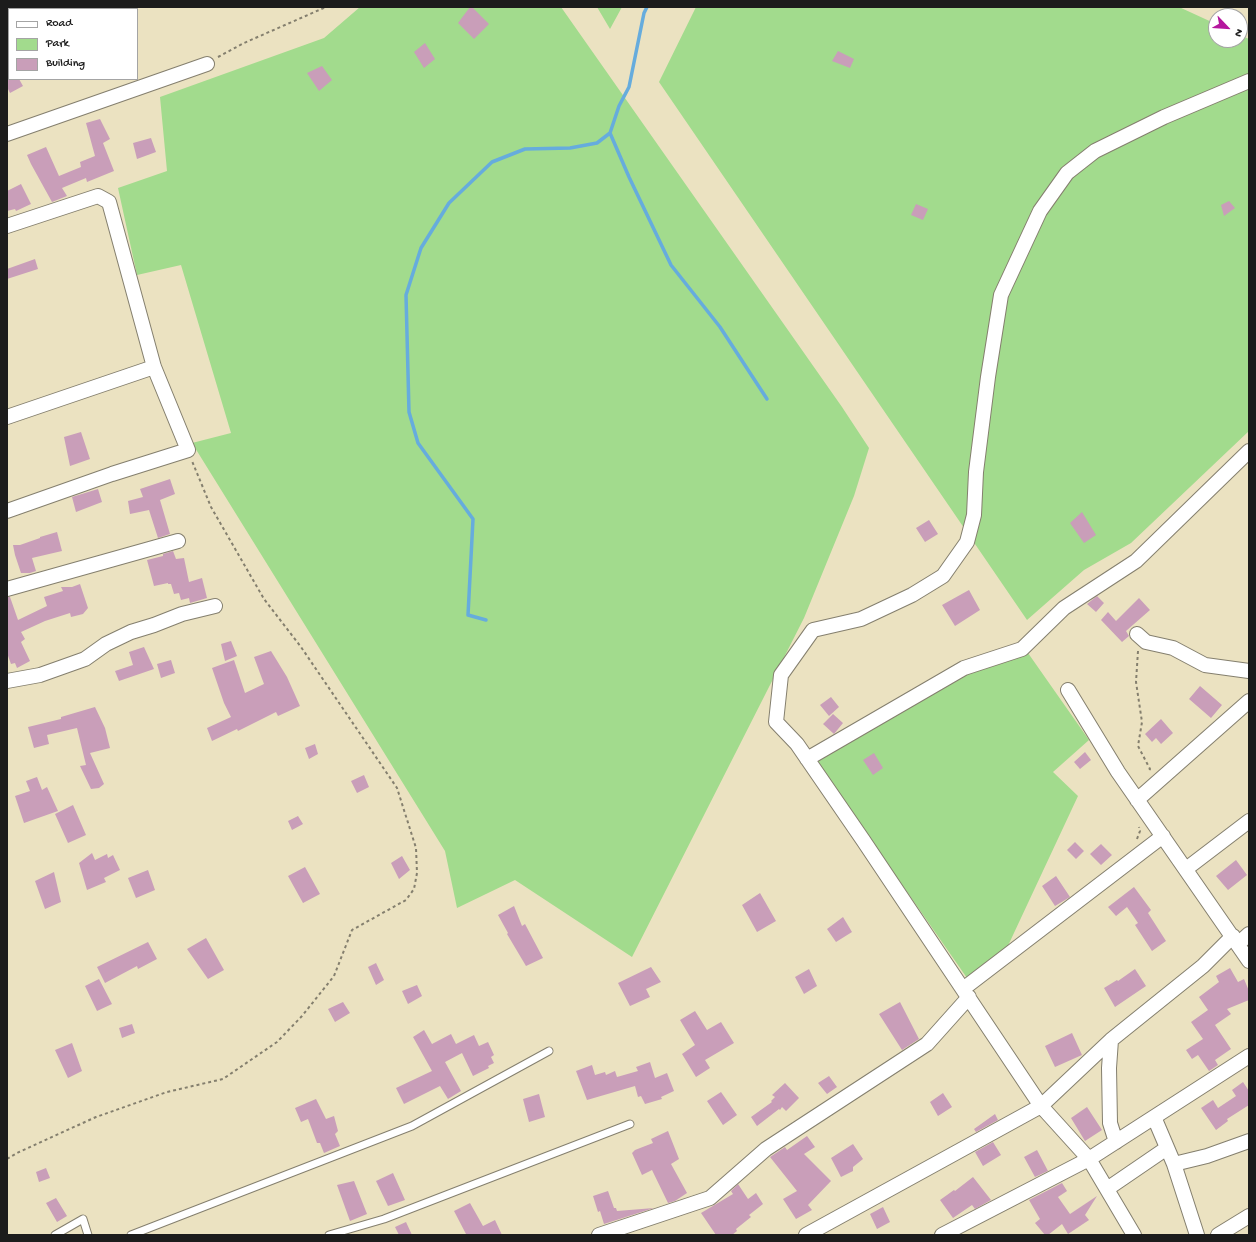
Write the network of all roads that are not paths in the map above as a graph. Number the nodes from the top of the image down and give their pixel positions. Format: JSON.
{"nodes":[{"id":1,"x":207,"y":64,"type":"road end"},
{"id":2,"x":1249,"y":81,"type":"edge"},
{"id":3,"x":7,"y":134,"type":"edge"},
{"id":4,"x":7,"y":226,"type":"edge"},
{"id":5,"x":154,"y":367,"type":"junction"},
{"id":6,"x":7,"y":417,"type":"edge"},
{"id":7,"x":1249,"y":451,"type":"edge"},
{"id":8,"x":7,"y":511,"type":"edge"},
{"id":9,"x":178,"y":541,"type":"dead end"},
{"id":10,"x":7,"y":589,"type":"edge"},
{"id":11,"x":215,"y":606,"type":"dead end"},
{"id":12,"x":1137,"y":634,"type":"road end"},
{"id":13,"x":1249,"y":671,"type":"edge"},
{"id":14,"x":7,"y":681,"type":"edge"},
{"id":15,"x":1068,"y":690,"type":"dead end"},
{"id":16,"x":1249,"y":701,"type":"edge"},
{"id":17,"x":807,"y":759,"type":"junction"},
{"id":18,"x":1137,"y":800,"type":"junction"},
{"id":19,"x":1249,"y":820,"type":"edge"},
{"id":20,"x":1163,"y":836,"type":"junction"},
{"id":21,"x":1186,"y":869,"type":"junction"},
{"id":22,"x":1249,"y":934,"type":"edge"},
{"id":23,"x":1235,"y":940,"type":"junction"},
{"id":24,"x":1249,"y":960,"type":"edge"},
{"id":25,"x":966,"y":993,"type":"junction"},
{"id":26,"x":1111,"y":1040,"type":"junction"},
{"id":27,"x":549,"y":1051,"type":"dead end"},
{"id":28,"x":1249,"y":1056,"type":"edge"},
{"id":29,"x":1041,"y":1106,"type":"junction"},
{"id":30,"x":1154,"y":1117,"type":"junction"},
{"id":31,"x":630,"y":1124,"type":"dead end"},
{"id":32,"x":1249,"y":1141,"type":"edge"},
{"id":33,"x":1116,"y":1142,"type":"junction"},
{"id":34,"x":1167,"y":1148,"type":"junction"},
{"id":35,"x":1088,"y":1159,"type":"junction"},
{"id":36,"x":1174,"y":1164,"type":"junction"},
{"id":37,"x":1107,"y":1190,"type":"junction"},
{"id":38,"x":1249,"y":1216,"type":"edge"},
{"id":39,"x":55,"y":1235,"type":"edge"},
{"id":40,"x":88,"y":1235,"type":"edge"},
{"id":41,"x":131,"y":1235,"type":"edge"},
{"id":42,"x":328,"y":1235,"type":"edge"},
{"id":43,"x":599,"y":1235,"type":"edge"},
{"id":44,"x":806,"y":1235,"type":"edge"},
{"id":45,"x":942,"y":1235,"type":"edge"},
{"id":46,"x":1134,"y":1235,"type":"edge"},
{"id":47,"x":1197,"y":1235,"type":"edge"},
{"id":48,"x":1218,"y":1235,"type":"edge"}],
"edges":[{"from":1,"to":3,"type":"street"},
{"from":2,"to":17,"type":"street"},
{"from":4,"to":5,"type":"street"},
{"from":5,"to":6,"type":"street"},
{"from":5,"to":8,"type":"street"},
{"from":7,"to":17,"type":"street"},
{"from":9,"to":10,"type":"street"},
{"from":11,"to":14,"type":"street"},
{"from":12,"to":13,"type":"street"},
{"from":15,"to":18,"type":"street"},
{"from":16,"to":18,"type":"street"},
{"from":17,"to":25,"type":"street"},
{"from":18,"to":20,"type":"street"},
{"from":19,"to":21,"type":"street"},
{"from":20,"to":21,"type":"street"},
{"from":20,"to":25,"type":"street"},
{"from":21,"to":23,"type":"street"},
{"from":22,"to":23,"type":"street"},
{"from":23,"to":24,"type":"street"},
{"from":23,"to":26,"type":"street"},
{"from":25,"to":29,"type":"street"},
{"from":25,"to":43,"type":"street"},
{"from":26,"to":29,"type":"street"},
{"from":26,"to":33,"type":"street"},
{"from":27,"to":41,"type":"lane"},
{"from":28,"to":30,"type":"street"},
{"from":29,"to":35,"type":"street"},
{"from":29,"to":44,"type":"street"},
{"from":30,"to":33,"type":"street"},
{"from":30,"to":34,"type":"street"},
{"from":31,"to":42,"type":"lane"},
{"from":32,"to":36,"type":"street"},
{"from":33,"to":35,"type":"street"},
{"from":34,"to":36,"type":"street"},
{"from":34,"to":37,"type":"street"},
{"from":35,"to":37,"type":"street"},
{"from":35,"to":45,"type":"street"},
{"from":36,"to":47,"type":"street"},
{"from":37,"to":46,"type":"street"},
{"from":38,"to":48,"type":"street"},
{"from":39,"to":40,"type":"lane"}]}
